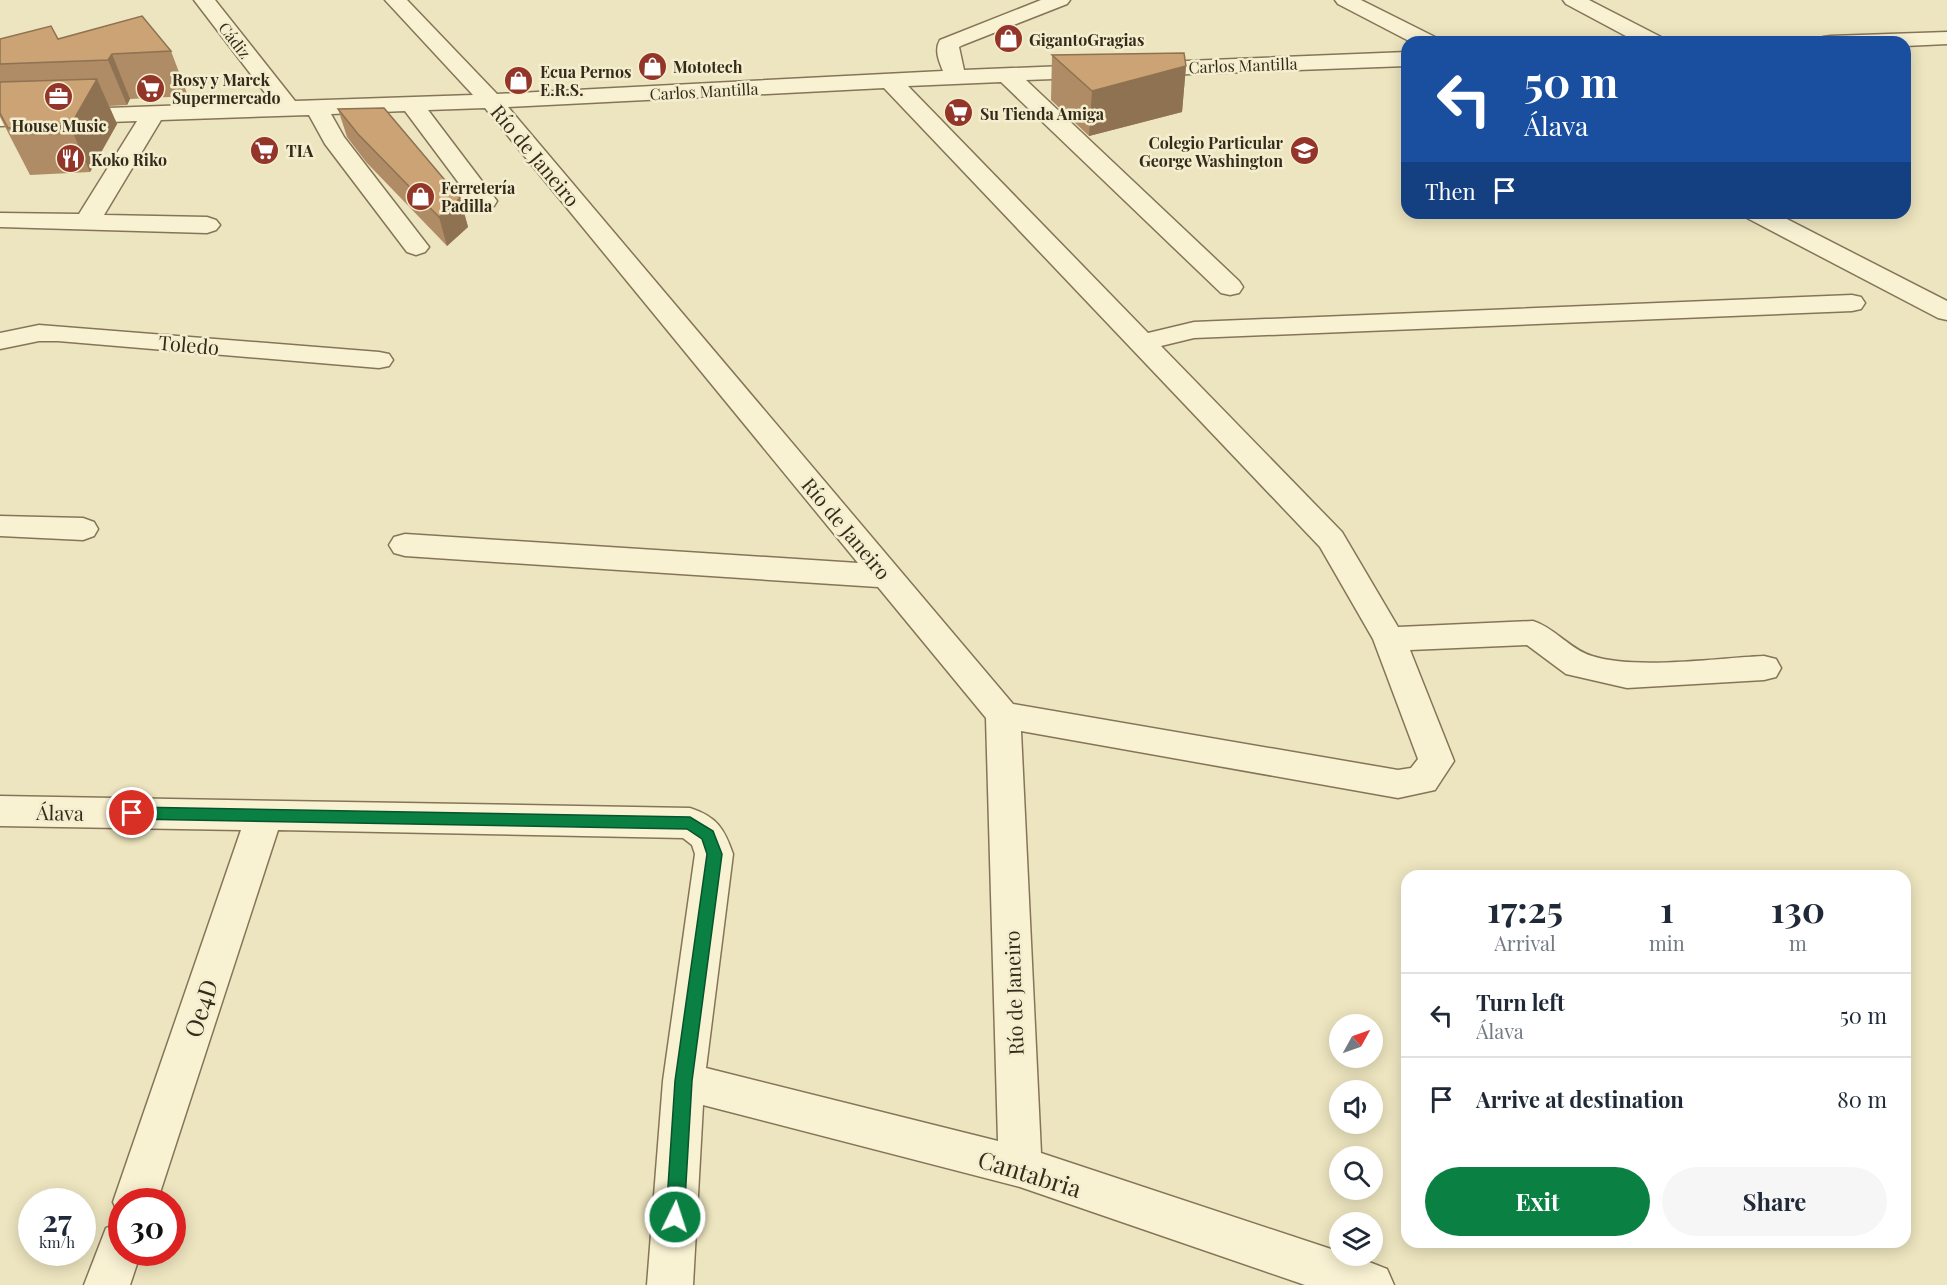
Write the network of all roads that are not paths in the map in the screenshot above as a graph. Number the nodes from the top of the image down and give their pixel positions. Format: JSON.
{"nodes":[{"id":1,"x":204,"y":0,"type":"edge"},
{"id":2,"x":395,"y":0,"type":"edge"},
{"id":3,"x":1060,"y":0,"type":"edge"},
{"id":4,"x":1345,"y":0,"type":"edge"},
{"id":5,"x":1573,"y":0,"type":"edge"},
{"id":6,"x":1415,"y":36,"type":"edge"},
{"id":7,"x":1642,"y":36,"type":"edge"},
{"id":8,"x":1947,"y":38,"type":"edge"},
{"id":9,"x":1911,"y":39,"type":"edge"},
{"id":10,"x":1401,"y":59,"type":"edge"},
{"id":11,"x":1007,"y":75,"type":"junction"},
{"id":12,"x":956,"y":78,"type":"junction"},
{"id":13,"x":891,"y":82,"type":"junction"},
{"id":14,"x":490,"y":101,"type":"junction"},
{"id":15,"x":410,"y":102,"type":"junction"},
{"id":16,"x":316,"y":106,"type":"junction"},
{"id":17,"x":288,"y":108,"type":"junction"},
{"id":18,"x":153,"y":114,"type":"junction"},
{"id":19,"x":0,"y":119,"type":"edge"},
{"id":20,"x":485,"y":201,"type":"dead end"},
{"id":21,"x":1768,"y":219,"type":"edge"},
{"id":22,"x":0,"y":220,"type":"edge"},
{"id":23,"x":87,"y":222,"type":"junction"},
{"id":24,"x":207,"y":225,"type":"dead end"},
{"id":25,"x":416,"y":247,"type":"dead end"},
{"id":26,"x":1230,"y":287,"type":"dead end"},
{"id":27,"x":1852,"y":303,"type":"dead end"},
{"id":28,"x":1947,"y":312,"type":"edge"},
{"id":29,"x":0,"y":341,"type":"edge"},
{"id":30,"x":1144,"y":342,"type":"junction"},
{"id":31,"x":379,"y":360,"type":"dead end"},
{"id":32,"x":0,"y":526,"type":"edge"},
{"id":33,"x":82,"y":529,"type":"dead end"},
{"id":34,"x":405,"y":545,"type":"dead end"},
{"id":35,"x":887,"y":576,"type":"junction"},
{"id":36,"x":1389,"y":639,"type":"junction"},
{"id":37,"x":1764,"y":668,"type":"dead end"},
{"id":38,"x":1003,"y":715,"type":"junction"},
{"id":39,"x":0,"y":811,"type":"edge"},
{"id":40,"x":265,"y":814,"type":"junction"},
{"id":41,"x":684,"y":1081,"type":"junction"},
{"id":42,"x":1020,"y":1167,"type":"junction"},
{"id":43,"x":140,"y":1188,"type":"edge"},
{"id":44,"x":114,"y":1266,"type":"edge"},
{"id":45,"x":107,"y":1285,"type":"edge"},
{"id":46,"x":670,"y":1285,"type":"edge"},
{"id":47,"x":1371,"y":1285,"type":"edge"}],
"edges":[{"from":1,"to":17,"type":"street","name":"Cádiz"},
{"from":2,"to":14,"type":"street","name":"Río de Janeiro"},
{"from":3,"to":12,"type":"street"},
{"from":4,"to":6,"type":"street"},
{"from":5,"to":7,"type":"street"},
{"from":8,"to":9,"type":"street"},
{"from":10,"to":11,"type":"street","name":"Carlos Mantilla"},
{"from":11,"to":12,"type":"street","name":"Carlos Mantilla"},
{"from":11,"to":26,"type":"street"},
{"from":12,"to":13,"type":"street","name":"Carlos Mantilla"},
{"from":13,"to":14,"type":"street","name":"Carlos Mantilla"},
{"from":13,"to":30,"type":"street"},
{"from":14,"to":15,"type":"street","name":"Carlos Mantilla"},
{"from":14,"to":35,"type":"street","name":"Río de Janeiro"},
{"from":15,"to":16,"type":"street","name":"Carlos Mantilla"},
{"from":15,"to":20,"type":"street"},
{"from":16,"to":17,"type":"street","name":"Carlos Mantilla"},
{"from":16,"to":25,"type":"street"},
{"from":17,"to":18,"type":"street","name":"Carlos Mantilla"},
{"from":18,"to":19,"type":"street","name":"Carlos Mantilla"},
{"from":18,"to":23,"type":"street"},
{"from":21,"to":28,"type":"street"},
{"from":22,"to":23,"type":"street"},
{"from":23,"to":24,"type":"street"},
{"from":27,"to":30,"type":"street"},
{"from":29,"to":31,"type":"street","name":"Toledo"},
{"from":30,"to":36,"type":"street"},
{"from":32,"to":33,"type":"street"},
{"from":34,"to":35,"type":"street"},
{"from":35,"to":38,"type":"street","name":"Río de Janeiro"},
{"from":36,"to":37,"type":"street"},
{"from":36,"to":38,"type":"street"},
{"from":38,"to":42,"type":"street","name":"Río de Janeiro"},
{"from":39,"to":40,"type":"street","name":"Álava"},
{"from":40,"to":41,"type":"street","name":"Álava"},
{"from":40,"to":43,"type":"street","name":"Oe4D"},
{"from":41,"to":42,"type":"street","name":"Cantabria"},
{"from":41,"to":46,"type":"street","name":"Álava"},
{"from":42,"to":47,"type":"street","name":"Cantabria"},
{"from":44,"to":45,"type":"street"}]}
